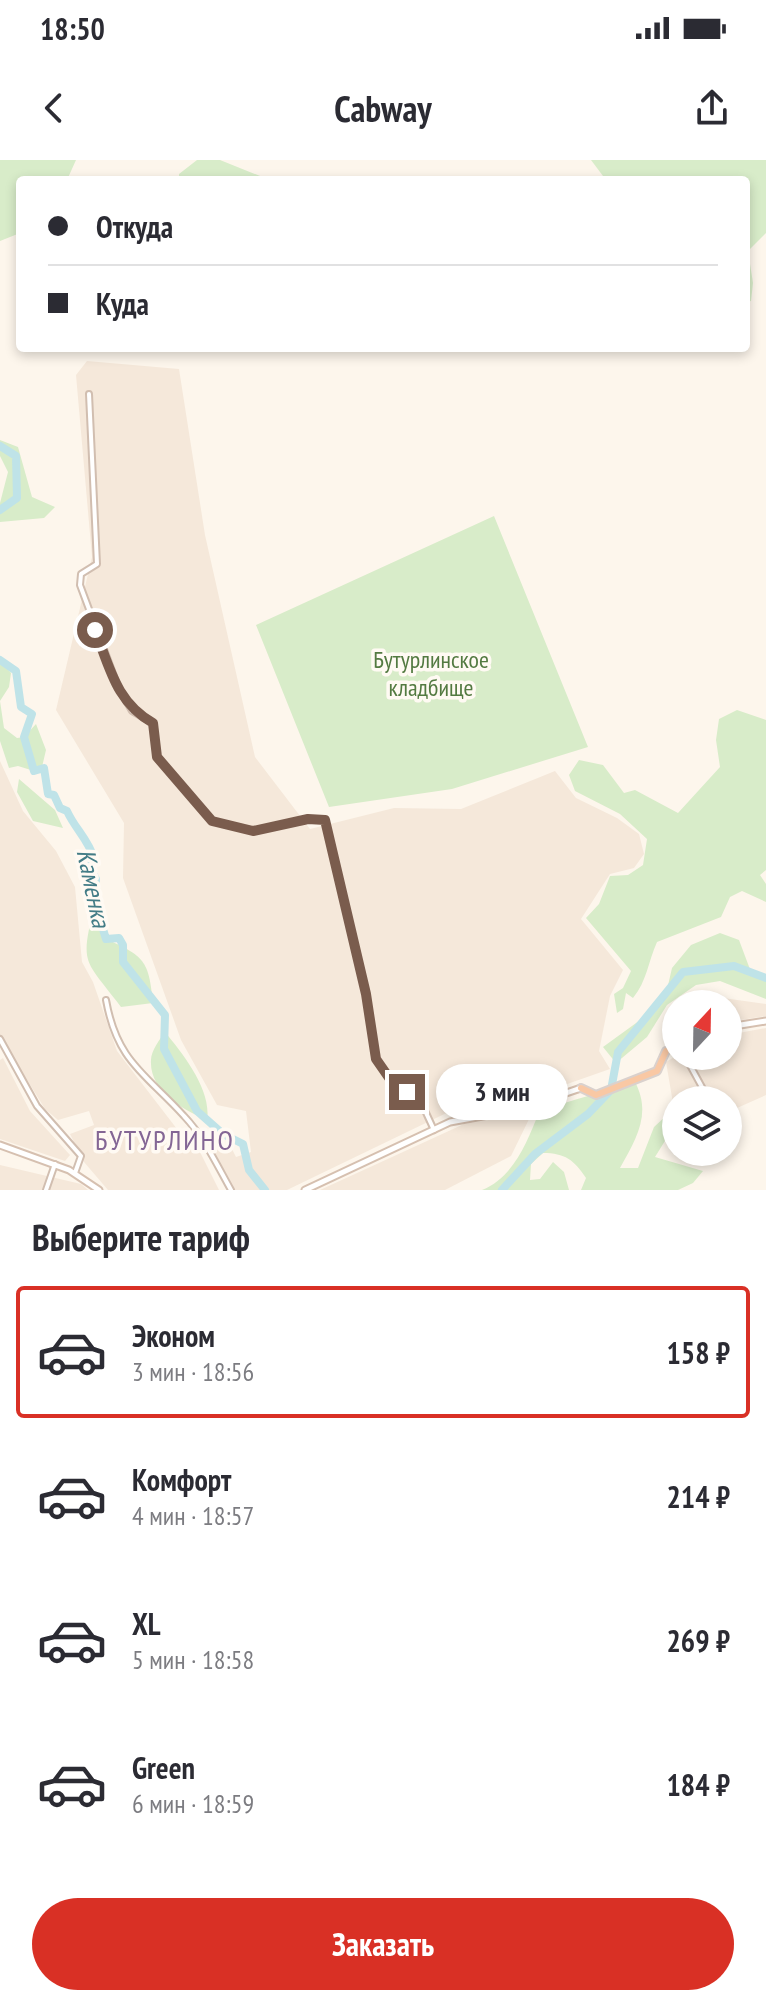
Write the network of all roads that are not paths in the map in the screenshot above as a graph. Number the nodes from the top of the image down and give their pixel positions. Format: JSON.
{"nodes":[{"id":1,"x":89,"y":394,"type":"dead end"},
{"id":2,"x":106,"y":1000,"type":"dead end"},
{"id":3,"x":766,"y":1021,"type":"edge"},
{"id":4,"x":742,"y":1025,"type":"edge"},
{"id":5,"x":0,"y":1039,"type":"edge"},
{"id":6,"x":2,"y":1051,"type":"edge"},
{"id":7,"x":662,"y":1060,"type":"edge"},
{"id":8,"x":581,"y":1088,"type":"joint"},
{"id":9,"x":434,"y":1130,"type":"junction"},
{"id":10,"x":0,"y":1145,"type":"edge"},
{"id":11,"x":55,"y":1164,"type":"junction"},
{"id":12,"x":75,"y":1173,"type":"junction"},
{"id":13,"x":46,"y":1190,"type":"edge"},
{"id":14,"x":99,"y":1190,"type":"edge"},
{"id":15,"x":231,"y":1190,"type":"edge"},
{"id":16,"x":305,"y":1190,"type":"edge"}],
"edges":[{"from":1,"to":9,"type":"street"},
{"from":2,"to":15,"type":"street"},
{"from":3,"to":4,"type":"main road"},
{"from":5,"to":6,"type":"street"},
{"from":6,"to":12,"type":"street"},
{"from":7,"to":8,"type":"highway"},
{"from":8,"to":9,"type":"main road"},
{"from":9,"to":16,"type":"main road"},
{"from":10,"to":11,"type":"main road"},
{"from":11,"to":12,"type":"main road"},
{"from":11,"to":13,"type":"street"},
{"from":12,"to":14,"type":"main road"}]}
